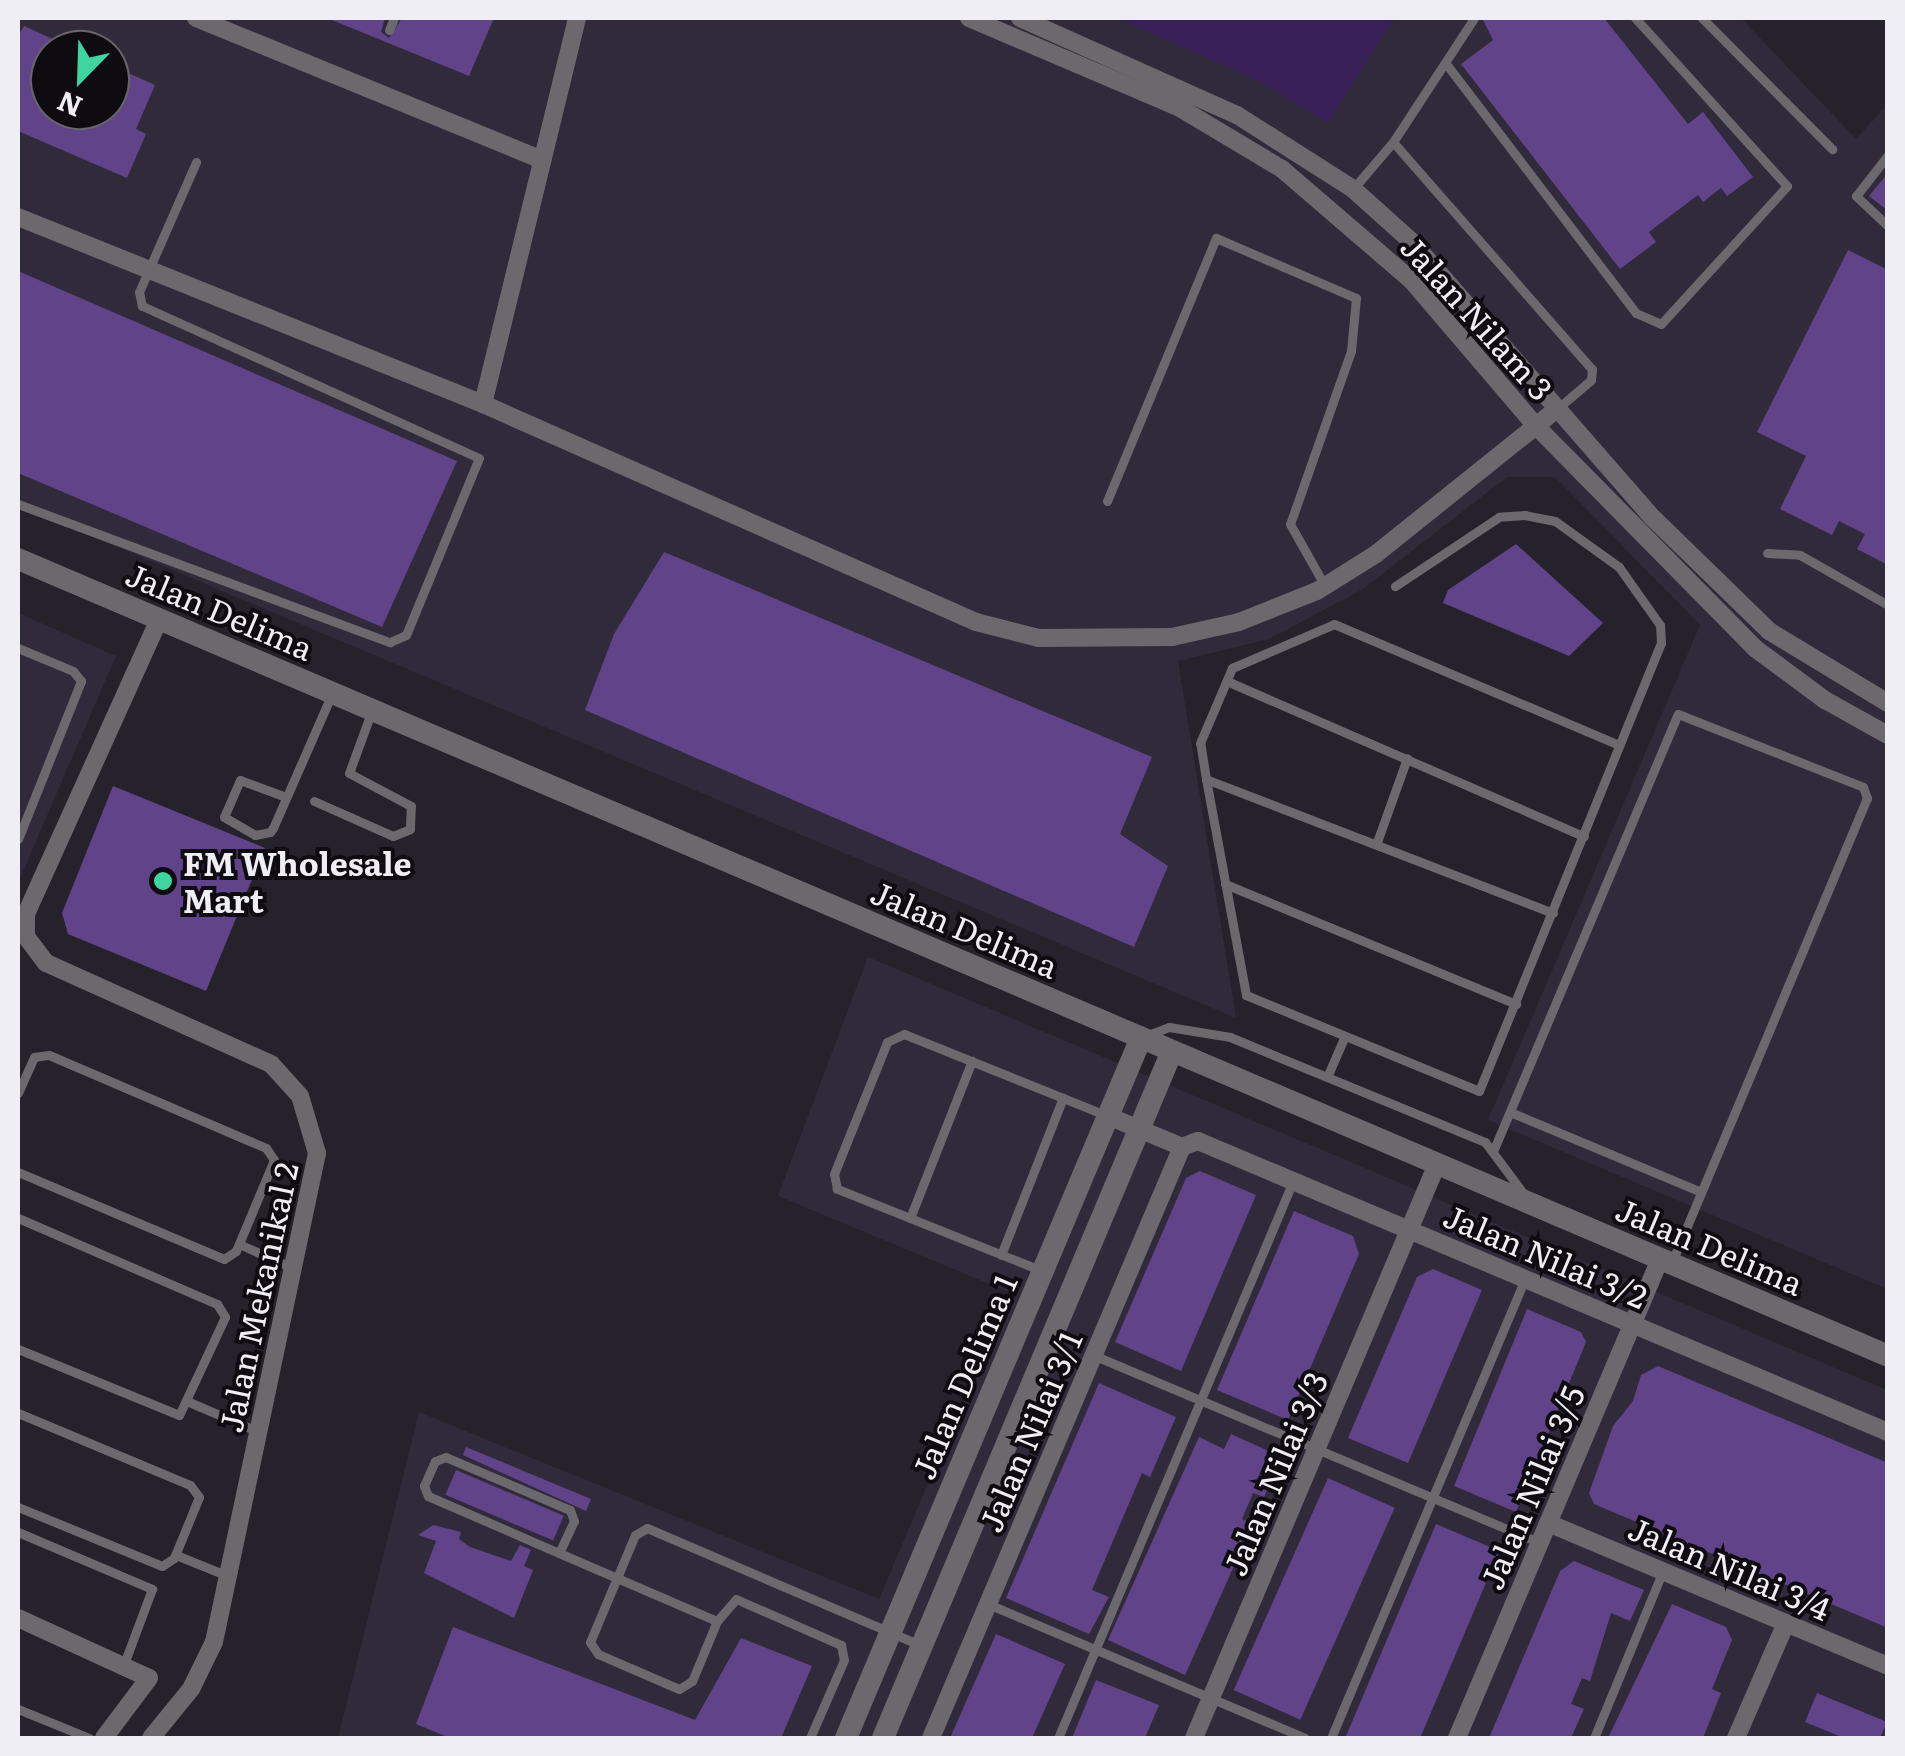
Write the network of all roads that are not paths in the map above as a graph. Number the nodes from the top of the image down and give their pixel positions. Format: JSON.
{"nodes":[{"id":1,"x":196,"y":18,"type":"edge"},
{"id":2,"x":394,"y":18,"type":"edge"},
{"id":3,"x":577,"y":18,"type":"edge"},
{"id":4,"x":969,"y":18,"type":"edge"},
{"id":5,"x":1020,"y":18,"type":"edge"},
{"id":6,"x":1474,"y":18,"type":"edge"},
{"id":7,"x":1635,"y":18,"type":"edge"},
{"id":8,"x":1702,"y":18,"type":"edge"},
{"id":9,"x":389,"y":30,"type":"dead end"},
{"id":10,"x":1447,"y":65,"type":"junction"},
{"id":11,"x":1393,"y":142,"type":"junction"},
{"id":12,"x":1832,"y":149,"type":"dead end"},
{"id":13,"x":1888,"y":155,"type":"edge"},
{"id":14,"x":540,"y":159,"type":"junction"},
{"id":15,"x":196,"y":162,"type":"dead end"},
{"id":16,"x":1353,"y":188,"type":"junction"},
{"id":17,"x":18,"y":216,"type":"edge"},
{"id":18,"x":1888,"y":226,"type":"edge"},
{"id":19,"x":148,"y":272,"type":"junction"},
{"id":20,"x":483,"y":404,"type":"junction"},
{"id":21,"x":1556,"y":410,"type":"junction"},
{"id":22,"x":1536,"y":426,"type":"junction"},
{"id":23,"x":1107,"y":501,"type":"dead end"},
{"id":24,"x":18,"y":504,"type":"edge"},
{"id":25,"x":1767,"y":553,"type":"dead end"},
{"id":26,"x":18,"y":559,"type":"edge"},
{"id":27,"x":1324,"y":586,"type":"junction"},
{"id":28,"x":1395,"y":586,"type":"dead end"},
{"id":29,"x":1888,"y":605,"type":"edge"},
{"id":30,"x":159,"y":619,"type":"junction"},
{"id":31,"x":18,"y":648,"type":"edge"},
{"id":32,"x":1229,"y":682,"type":"junction"},
{"id":33,"x":332,"y":693,"type":"junction"},
{"id":34,"x":1888,"y":703,"type":"edge"},
{"id":35,"x":372,"y":710,"type":"junction"},
{"id":36,"x":1888,"y":735,"type":"edge"},
{"id":37,"x":1619,"y":745,"type":"junction"},
{"id":38,"x":1407,"y":758,"type":"junction"},
{"id":39,"x":1206,"y":779,"type":"junction"},
{"id":40,"x":286,"y":796,"type":"junction"},
{"id":41,"x":314,"y":801,"type":"dead end"},
{"id":42,"x":1584,"y":836,"type":"junction"},
{"id":43,"x":18,"y":838,"type":"edge"},
{"id":44,"x":1377,"y":842,"type":"junction"},
{"id":45,"x":1225,"y":884,"type":"junction"},
{"id":46,"x":1553,"y":913,"type":"junction"},
{"id":47,"x":1516,"y":1004,"type":"junction"},
{"id":48,"x":1141,"y":1038,"type":"junction"},
{"id":49,"x":1344,"y":1038,"type":"junction"},
{"id":50,"x":1172,"y":1051,"type":"junction"},
{"id":51,"x":972,"y":1061,"type":"junction"},
{"id":52,"x":1327,"y":1077,"type":"junction"},
{"id":53,"x":18,"y":1093,"type":"edge"},
{"id":54,"x":1063,"y":1098,"type":"junction"},
{"id":55,"x":1510,"y":1112,"type":"junction"},
{"id":56,"x":1108,"y":1116,"type":"junction"},
{"id":57,"x":1140,"y":1128,"type":"junction"},
{"id":58,"x":1182,"y":1146,"type":"junction"},
{"id":59,"x":1494,"y":1149,"type":"junction"},
{"id":60,"x":1437,"y":1164,"type":"junction"},
{"id":61,"x":18,"y":1172,"type":"edge"},
{"id":62,"x":1293,"y":1181,"type":"junction"},
{"id":63,"x":1702,"y":1192,"type":"junction"},
{"id":64,"x":1530,"y":1204,"type":"junction"},
{"id":65,"x":18,"y":1218,"type":"edge"},
{"id":66,"x":910,"y":1218,"type":"junction"},
{"id":67,"x":1409,"y":1230,"type":"junction"},
{"id":68,"x":239,"y":1244,"type":"junction"},
{"id":69,"x":1001,"y":1255,"type":"junction"},
{"id":70,"x":1666,"y":1262,"type":"junction"},
{"id":71,"x":296,"y":1269,"type":"junction"},
{"id":72,"x":1042,"y":1271,"type":"junction"},
{"id":73,"x":1526,"y":1280,"type":"junction"},
{"id":74,"x":1632,"y":1324,"type":"junction"},
{"id":75,"x":18,"y":1349,"type":"edge"},
{"id":76,"x":1094,"y":1354,"type":"junction"},
{"id":77,"x":1888,"y":1356,"type":"edge"},
{"id":78,"x":1201,"y":1400,"type":"junction"},
{"id":79,"x":189,"y":1402,"type":"junction"},
{"id":80,"x":18,"y":1414,"type":"edge"},
{"id":81,"x":260,"y":1432,"type":"junction"},
{"id":82,"x":1888,"y":1432,"type":"edge"},
{"id":83,"x":1316,"y":1448,"type":"junction"},
{"id":84,"x":1433,"y":1498,"type":"junction"},
{"id":85,"x":18,"y":1507,"type":"edge"},
{"id":86,"x":1548,"y":1523,"type":"junction"},
{"id":87,"x":18,"y":1532,"type":"edge"},
{"id":88,"x":1540,"y":1543,"type":"junction"},
{"id":89,"x":559,"y":1553,"type":"junction"},
{"id":90,"x":176,"y":1555,"type":"junction"},
{"id":91,"x":1663,"y":1571,"type":"junction"},
{"id":92,"x":228,"y":1576,"type":"junction"},
{"id":93,"x":616,"y":1578,"type":"junction"},
{"id":94,"x":988,"y":1604,"type":"junction"},
{"id":95,"x":18,"y":1618,"type":"edge"},
{"id":96,"x":717,"y":1621,"type":"junction"},
{"id":97,"x":1786,"y":1623,"type":"junction"},
{"id":98,"x":891,"y":1632,"type":"junction"},
{"id":99,"x":922,"y":1646,"type":"junction"},
{"id":100,"x":1095,"y":1650,"type":"junction"},
{"id":101,"x":124,"y":1664,"type":"junction"},
{"id":102,"x":1888,"y":1666,"type":"edge"},
{"id":103,"x":1211,"y":1698,"type":"junction"},
{"id":104,"x":18,"y":1709,"type":"edge"},
{"id":105,"x":89,"y":1738,"type":"edge"},
{"id":106,"x":104,"y":1738,"type":"edge"},
{"id":107,"x":151,"y":1738,"type":"edge"},
{"id":108,"x":810,"y":1738,"type":"edge"},
{"id":109,"x":846,"y":1738,"type":"edge"},
{"id":110,"x":883,"y":1738,"type":"edge"},
{"id":111,"x":931,"y":1738,"type":"edge"},
{"id":112,"x":1058,"y":1738,"type":"edge"},
{"id":113,"x":1194,"y":1738,"type":"edge"},
{"id":114,"x":1305,"y":1738,"type":"edge"},
{"id":115,"x":1331,"y":1738,"type":"edge"},
{"id":116,"x":1457,"y":1738,"type":"edge"},
{"id":117,"x":1594,"y":1738,"type":"edge"},
{"id":118,"x":1736,"y":1738,"type":"edge"}],
"edges":[{"from":1,"to":14,"type":"street"},
{"from":2,"to":9,"type":"lane"},
{"from":3,"to":14,"type":"street"},
{"from":4,"to":22,"type":"street","name":"Jalan Nilam 3"},
{"from":5,"to":16,"type":"street","name":"Jalan Nilam 3"},
{"from":6,"to":10,"type":"lane"},
{"from":7,"to":10,"type":"lane"},
{"from":8,"to":12,"type":"lane"},
{"from":10,"to":11,"type":"lane"},
{"from":11,"to":16,"type":"lane"},
{"from":11,"to":21,"type":"lane"},
{"from":13,"to":18,"type":"lane"},
{"from":14,"to":20,"type":"street"},
{"from":15,"to":19,"type":"lane"},
{"from":16,"to":21,"type":"street","name":"Jalan Nilam 3"},
{"from":17,"to":19,"type":"street"},
{"from":19,"to":20,"type":"street"},
{"from":19,"to":24,"type":"lane"},
{"from":20,"to":27,"type":"street"},
{"from":21,"to":22,"type":"street"},
{"from":21,"to":34,"type":"street","name":"Jalan Nilam 3"},
{"from":22,"to":27,"type":"street"},
{"from":22,"to":36,"type":"street","name":"Jalan Nilam 3"},
{"from":23,"to":27,"type":"lane"},
{"from":25,"to":29,"type":"lane"},
{"from":26,"to":30,"type":"street","name":"Jalan Delima"},
{"from":28,"to":37,"type":"lane"},
{"from":30,"to":33,"type":"street","name":"Jalan Delima"},
{"from":30,"to":71,"type":"street","name":"Jalan Mekanikal 2"},
{"from":31,"to":43,"type":"lane"},
{"from":32,"to":37,"type":"lane"},
{"from":32,"to":38,"type":"lane"},
{"from":32,"to":39,"type":"lane"},
{"from":33,"to":35,"type":"street","name":"Jalan Delima"},
{"from":33,"to":40,"type":"lane"},
{"from":35,"to":41,"type":"lane"},
{"from":35,"to":48,"type":"street","name":"Jalan Delima"},
{"from":37,"to":42,"type":"lane"},
{"from":38,"to":42,"type":"lane"},
{"from":38,"to":44,"type":"lane"},
{"from":39,"to":44,"type":"lane"},
{"from":39,"to":45,"type":"lane"},
{"from":40,"to":40,"type":"lane"},
{"from":42,"to":46,"type":"lane"},
{"from":44,"to":46,"type":"lane"},
{"from":45,"to":47,"type":"lane"},
{"from":45,"to":49,"type":"lane"},
{"from":46,"to":47,"type":"lane"},
{"from":47,"to":49,"type":"lane"},
{"from":48,"to":50,"type":"street","name":"Jalan Delima"},
{"from":48,"to":52,"type":"lane"},
{"from":48,"to":56,"type":"street","name":"Jalan Delima 1"},
{"from":49,"to":52,"type":"lane"},
{"from":50,"to":57,"type":"street","name":"Jalan Delima 1"},
{"from":50,"to":60,"type":"street","name":"Jalan Delima"},
{"from":51,"to":54,"type":"lane"},
{"from":51,"to":66,"type":"lane"},
{"from":51,"to":66,"type":"lane"},
{"from":52,"to":59,"type":"lane"},
{"from":53,"to":68,"type":"lane"},
{"from":54,"to":56,"type":"lane"},
{"from":54,"to":69,"type":"lane"},
{"from":55,"to":59,"type":"lane"},
{"from":55,"to":63,"type":"lane"},
{"from":55,"to":63,"type":"lane"},
{"from":56,"to":57,"type":"street","name":"Jalan Nilai 3/2"},
{"from":56,"to":72,"type":"street","name":"Jalan Delima 1"},
{"from":57,"to":58,"type":"street","name":"Jalan Nilai 3/2"},
{"from":57,"to":99,"type":"street","name":"Jalan Delima 1"},
{"from":58,"to":62,"type":"street","name":"Jalan Nilai 3/2"},
{"from":58,"to":76,"type":"street","name":"Jalan Nilai 3/1"},
{"from":59,"to":64,"type":"lane"},
{"from":60,"to":64,"type":"street","name":"Jalan Delima"},
{"from":60,"to":67,"type":"street","name":"Jalan Nilai 3/3"},
{"from":61,"to":68,"type":"lane"},
{"from":62,"to":67,"type":"street","name":"Jalan Nilai 3/2"},
{"from":62,"to":78,"type":"lane"},
{"from":63,"to":70,"type":"lane"},
{"from":64,"to":70,"type":"street","name":"Jalan Delima"},
{"from":65,"to":79,"type":"lane"},
{"from":66,"to":69,"type":"lane"},
{"from":67,"to":73,"type":"street","name":"Jalan Nilai 3/2"},
{"from":67,"to":83,"type":"street","name":"Jalan Nilai 3/3"},
{"from":68,"to":71,"type":"lane"},
{"from":69,"to":72,"type":"lane"},
{"from":70,"to":74,"type":"street","name":"Jalan Nilai 3/5"},
{"from":70,"to":77,"type":"street","name":"Jalan Delima"},
{"from":71,"to":81,"type":"street","name":"Jalan Mekanikal 2"},
{"from":72,"to":98,"type":"street","name":"Jalan Delima 1"},
{"from":73,"to":74,"type":"street","name":"Jalan Nilai 3/2"},
{"from":73,"to":84,"type":"lane"},
{"from":74,"to":82,"type":"street","name":"Jalan Nilai 3/2"},
{"from":74,"to":86,"type":"street","name":"Jalan Nilai 3/5"},
{"from":75,"to":79,"type":"lane"},
{"from":76,"to":78,"type":"lane"},
{"from":76,"to":94,"type":"street","name":"Jalan Nilai 3/1"},
{"from":78,"to":83,"type":"lane"},
{"from":78,"to":100,"type":"lane"},
{"from":79,"to":81,"type":"lane"},
{"from":80,"to":90,"type":"lane"},
{"from":81,"to":92,"type":"street","name":"Jalan Mekanikal 2"},
{"from":83,"to":84,"type":"lane"},
{"from":83,"to":103,"type":"street","name":"Jalan Nilai 3/3"},
{"from":84,"to":88,"type":"lane"},
{"from":84,"to":115,"type":"lane"},
{"from":85,"to":90,"type":"lane"},
{"from":86,"to":88,"type":"street","name":"Jalan Nilai 3/5"},
{"from":86,"to":91,"type":"street","name":"Jalan Nilai 3/4"},
{"from":87,"to":101,"type":"lane"},
{"from":88,"to":116,"type":"street","name":"Jalan Nilai 3/5"},
{"from":89,"to":89,"type":"lane"},
{"from":89,"to":93,"type":"lane"},
{"from":90,"to":92,"type":"lane"},
{"from":91,"to":97,"type":"street","name":"Jalan Nilai 3/4"},
{"from":91,"to":117,"type":"lane"},
{"from":92,"to":107,"type":"street","name":"Jalan Mekanikal 2"},
{"from":93,"to":96,"type":"lane"},
{"from":93,"to":96,"type":"lane"},
{"from":93,"to":98,"type":"lane"},
{"from":94,"to":100,"type":"lane"},
{"from":94,"to":111,"type":"street","name":"Jalan Nilai 3/1"},
{"from":95,"to":101,"type":"street"},
{"from":96,"to":108,"type":"lane"},
{"from":97,"to":102,"type":"street","name":"Jalan Nilai 3/4"},
{"from":97,"to":118,"type":"street"},
{"from":98,"to":99,"type":"lane"},
{"from":98,"to":109,"type":"street","name":"Jalan Delima 1"},
{"from":99,"to":110,"type":"street","name":"Jalan Delima 1"},
{"from":100,"to":103,"type":"lane"},
{"from":100,"to":112,"type":"lane"},
{"from":101,"to":106,"type":"street"},
{"from":103,"to":113,"type":"street","name":"Jalan Nilai 3/3"},
{"from":103,"to":114,"type":"lane"},
{"from":104,"to":105,"type":"lane"}]}
